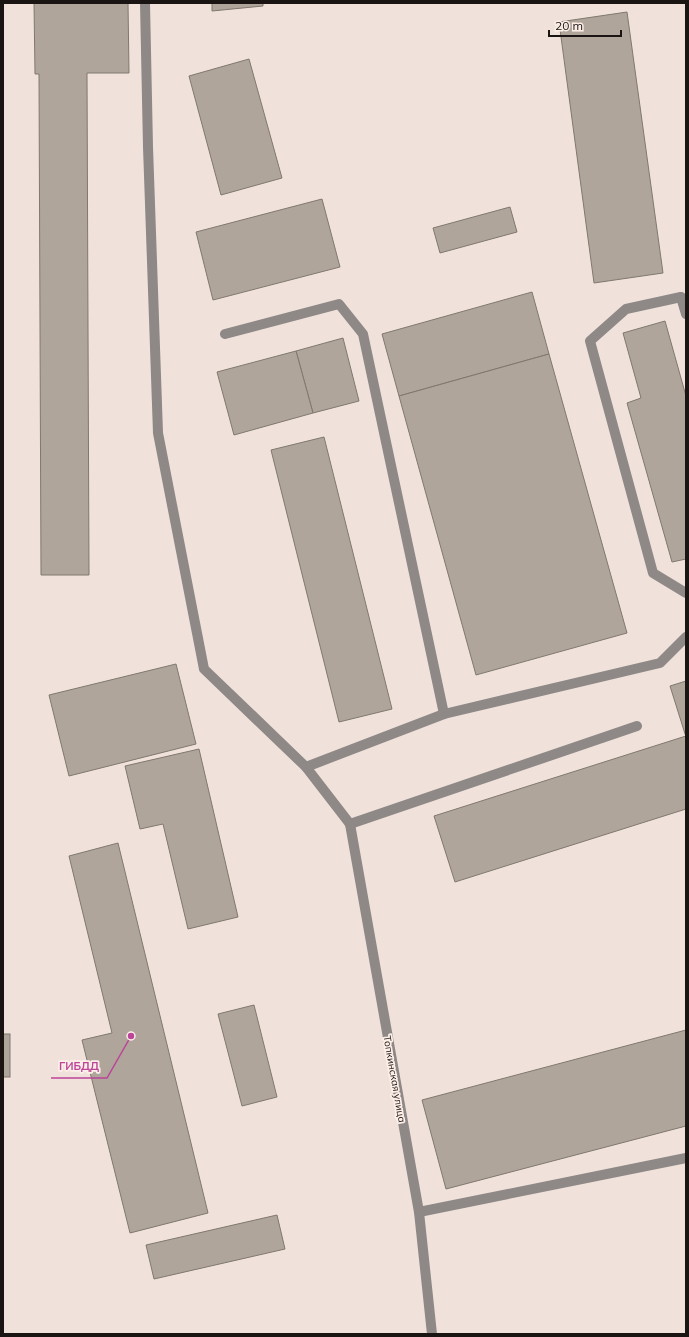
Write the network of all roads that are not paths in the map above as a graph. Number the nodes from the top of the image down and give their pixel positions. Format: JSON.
{"nodes":[{"id":1,"x":145,"y":3,"type":"edge"},
{"id":2,"x":686,"y":314,"type":"edge"},
{"id":3,"x":225,"y":334,"type":"dead end"},
{"id":4,"x":686,"y":593,"type":"edge"},
{"id":5,"x":686,"y":638,"type":"edge"},
{"id":6,"x":444,"y":714,"type":"junction"},
{"id":7,"x":637,"y":726,"type":"dead end"},
{"id":8,"x":306,"y":767,"type":"junction"},
{"id":9,"x":350,"y":824,"type":"junction"},
{"id":10,"x":686,"y":1158,"type":"edge"},
{"id":11,"x":419,"y":1212,"type":"junction"},
{"id":12,"x":432,"y":1334,"type":"edge"}],
"edges":[{"from":1,"to":8,"type":"street"},
{"from":2,"to":4,"type":"street"},
{"from":3,"to":6,"type":"street"},
{"from":5,"to":6,"type":"street"},
{"from":6,"to":8,"type":"street"},
{"from":7,"to":9,"type":"street"},
{"from":8,"to":9,"type":"street"},
{"from":9,"to":11,"type":"street","name":"Топкинская улица"},
{"from":10,"to":11,"type":"street"},
{"from":11,"to":12,"type":"street","name":"Топкинская улица"}]}
